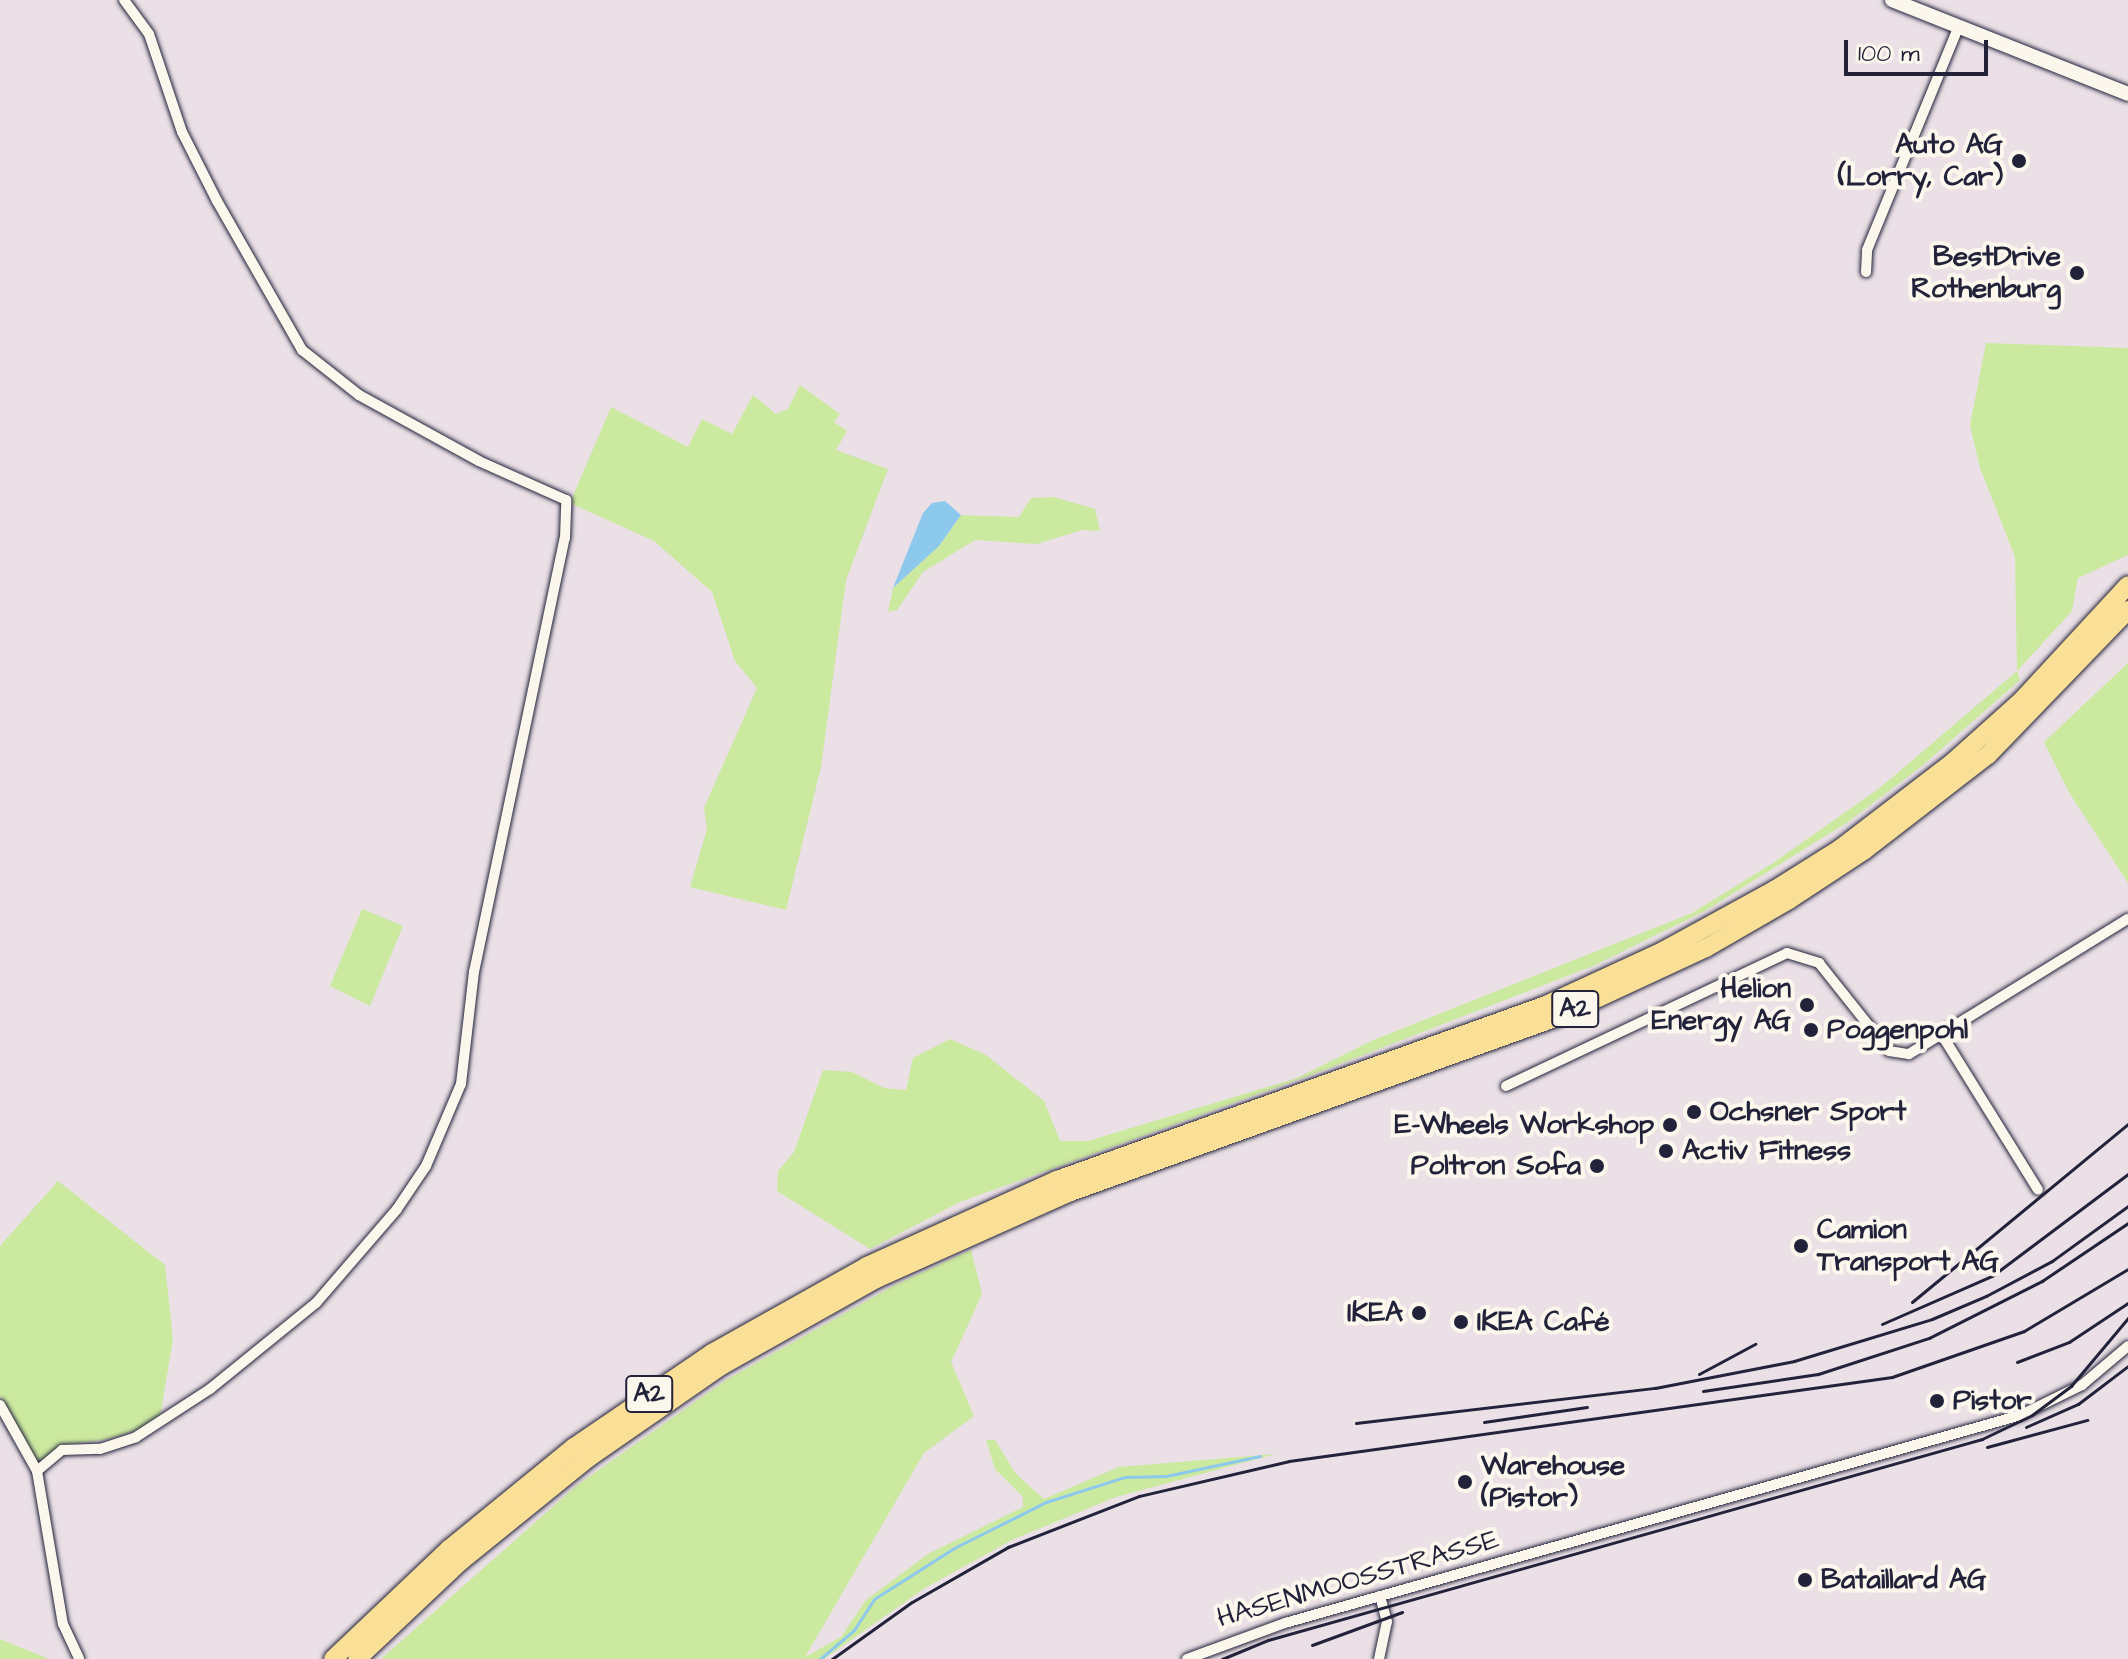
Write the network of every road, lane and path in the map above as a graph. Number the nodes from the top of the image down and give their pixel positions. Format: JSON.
{"nodes":[{"id":1,"x":124,"y":0,"type":"edge"},
{"id":2,"x":1892,"y":0,"type":"edge"},
{"id":3,"x":1958,"y":28,"type":"junction"},
{"id":4,"x":2128,"y":94,"type":"edge"},
{"id":5,"x":1866,"y":272,"type":"dead end"},
{"id":6,"x":2128,"y":585,"type":"edge"},
{"id":7,"x":2128,"y":610,"type":"edge"},
{"id":8,"x":2128,"y":919,"type":"edge"},
{"id":9,"x":1942,"y":1035,"type":"junction"},
{"id":10,"x":1506,"y":1086,"type":"dead end"},
{"id":11,"x":2038,"y":1190,"type":"dead end"},
{"id":12,"x":2128,"y":1346,"type":"edge"},
{"id":13,"x":0,"y":1405,"type":"edge"},
{"id":14,"x":37,"y":1471,"type":"junction"},
{"id":15,"x":1380,"y":1596,"type":"junction"},
{"id":16,"x":79,"y":1659,"type":"edge"},
{"id":17,"x":333,"y":1659,"type":"edge"},
{"id":18,"x":357,"y":1659,"type":"edge"},
{"id":19,"x":1187,"y":1659,"type":"edge"},
{"id":20,"x":1379,"y":1659,"type":"edge"}],
"edges":[{"from":1,"to":14,"type":"street"},
{"from":2,"to":3,"type":"main road"},
{"from":3,"to":4,"type":"main road"},
{"from":3,"to":5,"type":"street"},
{"from":6,"to":17,"type":"highway","number":"A2"},
{"from":7,"to":18,"type":"highway","number":"A2"},
{"from":8,"to":9,"type":"street"},
{"from":9,"to":10,"type":"street"},
{"from":9,"to":11,"type":"street"},
{"from":12,"to":15,"type":"street","name":"HASENMOOSSTRASSE"},
{"from":13,"to":14,"type":"street"},
{"from":14,"to":16,"type":"street"},
{"from":15,"to":19,"type":"street","name":"HASENMOOSSTRASSE"},
{"from":15,"to":20,"type":"street"}]}
